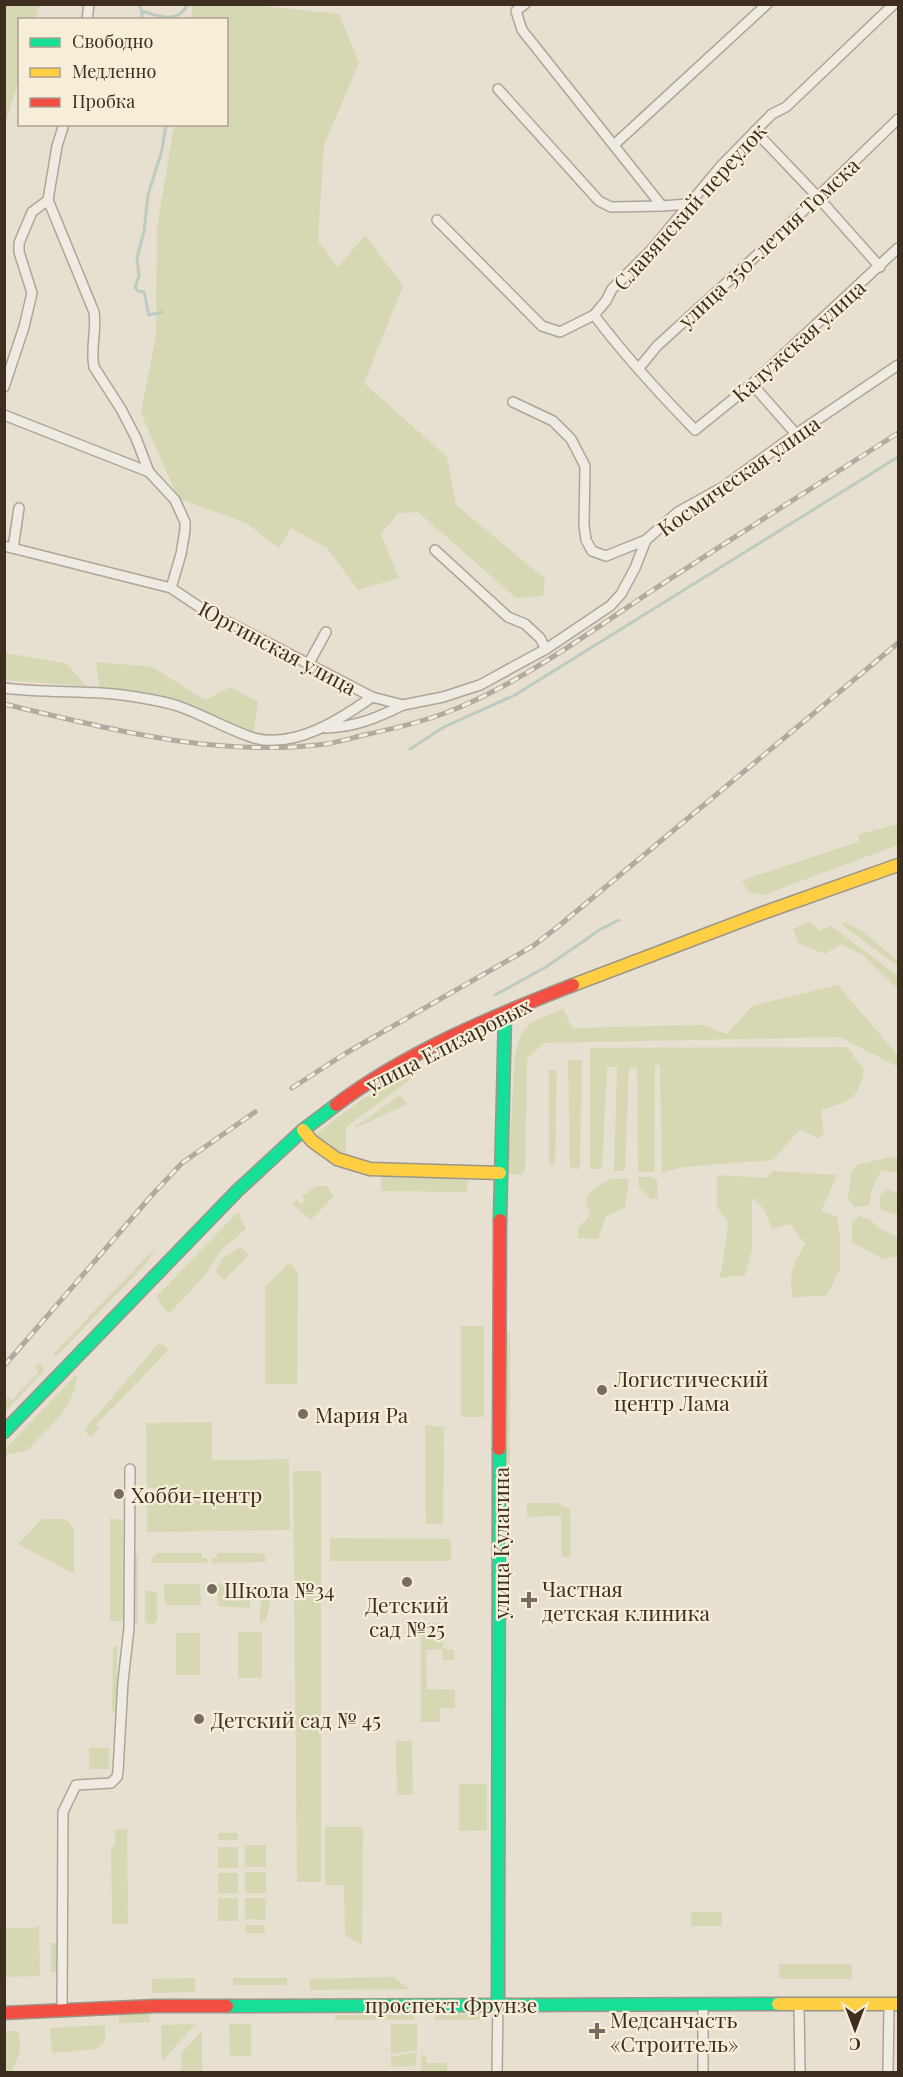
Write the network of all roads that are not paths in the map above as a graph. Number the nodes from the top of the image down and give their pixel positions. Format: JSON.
{"nodes":[{"id":1,"x":525,"y":4,"type":"edge"},
{"id":2,"x":767,"y":4,"type":"edge"},
{"id":3,"x":894,"y":6,"type":"edge"},
{"id":4,"x":498,"y":89,"type":"dead end"},
{"id":5,"x":898,"y":119,"type":"edge"},
{"id":6,"x":63,"y":126,"type":"edge"},
{"id":7,"x":755,"y":131,"type":"junction"},
{"id":8,"x":615,"y":144,"type":"junction"},
{"id":9,"x":817,"y":196,"type":"junction"},
{"id":10,"x":48,"y":200,"type":"junction"},
{"id":11,"x":688,"y":204,"type":"junction"},
{"id":12,"x":662,"y":206,"type":"junction"},
{"id":13,"x":437,"y":220,"type":"dead end"},
{"id":14,"x":898,"y":248,"type":"edge"},
{"id":15,"x":880,"y":267,"type":"junction"},
{"id":16,"x":594,"y":315,"type":"junction"},
{"id":17,"x":898,"y":365,"type":"edge"},
{"id":18,"x":639,"y":368,"type":"junction"},
{"id":19,"x":752,"y":384,"type":"junction"},
{"id":20,"x":4,"y":387,"type":"edge"},
{"id":21,"x":513,"y":402,"type":"dead end"},
{"id":22,"x":4,"y":416,"type":"edge"},
{"id":23,"x":796,"y":434,"type":"junction"},
{"id":24,"x":149,"y":471,"type":"junction"},
{"id":25,"x":19,"y":508,"type":"dead end"},
{"id":26,"x":646,"y":540,"type":"junction"},
{"id":27,"x":8,"y":547,"type":"edge"},
{"id":28,"x":435,"y":550,"type":"dead end"},
{"id":29,"x":171,"y":588,"type":"junction"},
{"id":30,"x":326,"y":632,"type":"dead end"},
{"id":31,"x":546,"y":649,"type":"junction"},
{"id":32,"x":309,"y":663,"type":"junction"},
{"id":33,"x":4,"y":688,"type":"edge"},
{"id":34,"x":372,"y":697,"type":"junction"},
{"id":35,"x":403,"y":705,"type":"junction"},
{"id":36,"x":319,"y":729,"type":"junction"},
{"id":37,"x":898,"y":865,"type":"edge"},
{"id":38,"x":505,"y":1014,"type":"junction"},
{"id":39,"x":303,"y":1131,"type":"junction"},
{"id":40,"x":500,"y":1173,"type":"junction"},
{"id":41,"x":4,"y":1432,"type":"edge"},
{"id":42,"x":130,"y":1469,"type":"dead end"},
{"id":43,"x":498,"y":2004,"type":"junction"},
{"id":44,"x":703,"y":2004,"type":"junction"},
{"id":45,"x":799,"y":2004,"type":"junction"},
{"id":46,"x":894,"y":2004,"type":"edge"},
{"id":47,"x":62,"y":2010,"type":"junction"},
{"id":48,"x":4,"y":2013,"type":"edge"},
{"id":49,"x":497,"y":2073,"type":"edge"},
{"id":50,"x":703,"y":2073,"type":"edge"},
{"id":51,"x":800,"y":2073,"type":"edge"},
{"id":52,"x":888,"y":2073,"type":"edge"}],
"edges":[{"from":1,"to":8,"type":"street"},
{"from":2,"to":8,"type":"street"},
{"from":3,"to":7,"type":"street","name":"Славянский переулок"},
{"from":4,"to":12,"type":"street"},
{"from":5,"to":9,"type":"street","name":"улица 350-летия Томска"},
{"from":6,"to":10,"type":"street"},
{"from":7,"to":9,"type":"street"},
{"from":7,"to":11,"type":"street","name":"Славянский переулок"},
{"from":8,"to":12,"type":"street"},
{"from":9,"to":15,"type":"street"},
{"from":9,"to":18,"type":"street","name":"улица 350-летия Томска"},
{"from":10,"to":20,"type":"street"},
{"from":10,"to":24,"type":"street"},
{"from":11,"to":12,"type":"street"},
{"from":11,"to":16,"type":"street","name":"Славянский переулок"},
{"from":13,"to":16,"type":"street"},
{"from":14,"to":15,"type":"street","name":"Калужская улица"},
{"from":15,"to":19,"type":"street","name":"Калужская улица"},
{"from":16,"to":18,"type":"street"},
{"from":17,"to":23,"type":"street","name":"Космическая улица"},
{"from":18,"to":19,"type":"street","name":"Калужская улица"},
{"from":19,"to":23,"type":"street"},
{"from":21,"to":26,"type":"street"},
{"from":22,"to":24,"type":"street"},
{"from":23,"to":26,"type":"street","name":"Космическая улица"},
{"from":24,"to":29,"type":"street"},
{"from":25,"to":27,"type":"street"},
{"from":26,"to":31,"type":"street","name":"Космическая улица"},
{"from":27,"to":29,"type":"street","name":"Юргинская улица"},
{"from":28,"to":31,"type":"street"},
{"from":29,"to":32,"type":"street","name":"Юргинская улица"},
{"from":30,"to":32,"type":"street"},
{"from":31,"to":35,"type":"street","name":"Юргинская улица"},
{"from":32,"to":34,"type":"street","name":"Юргинская улица"},
{"from":33,"to":36,"type":"street"},
{"from":34,"to":35,"type":"street","name":"Юргинская улица"},
{"from":34,"to":36,"type":"street"},
{"from":35,"to":36,"type":"street"},
{"from":37,"to":38,"type":"main road","name":"улица Елизаровых"},
{"from":38,"to":39,"type":"main road","name":"улица Елизаровых"},
{"from":38,"to":40,"type":"main road","name":"улица Кулагина"},
{"from":39,"to":40,"type":"main road"},
{"from":39,"to":41,"type":"main road","name":"улица Елизаровых"},
{"from":40,"to":43,"type":"main road","name":"улица Кулагина"},
{"from":42,"to":47,"type":"street"},
{"from":43,"to":44,"type":"main road","name":"проспект Фрунзе"},
{"from":43,"to":47,"type":"main road","name":"проспект Фрунзе"},
{"from":43,"to":49,"type":"street","name":"улица Кулагина"},
{"from":44,"to":45,"type":"main road","name":"проспект Фрунзе"},
{"from":44,"to":50,"type":"street"},
{"from":45,"to":46,"type":"main road","name":"проспект Фрунзе"},
{"from":45,"to":51,"type":"street"},
{"from":46,"to":52,"type":"street"},
{"from":47,"to":48,"type":"main road","name":"проспект Фрунзе"}]}
